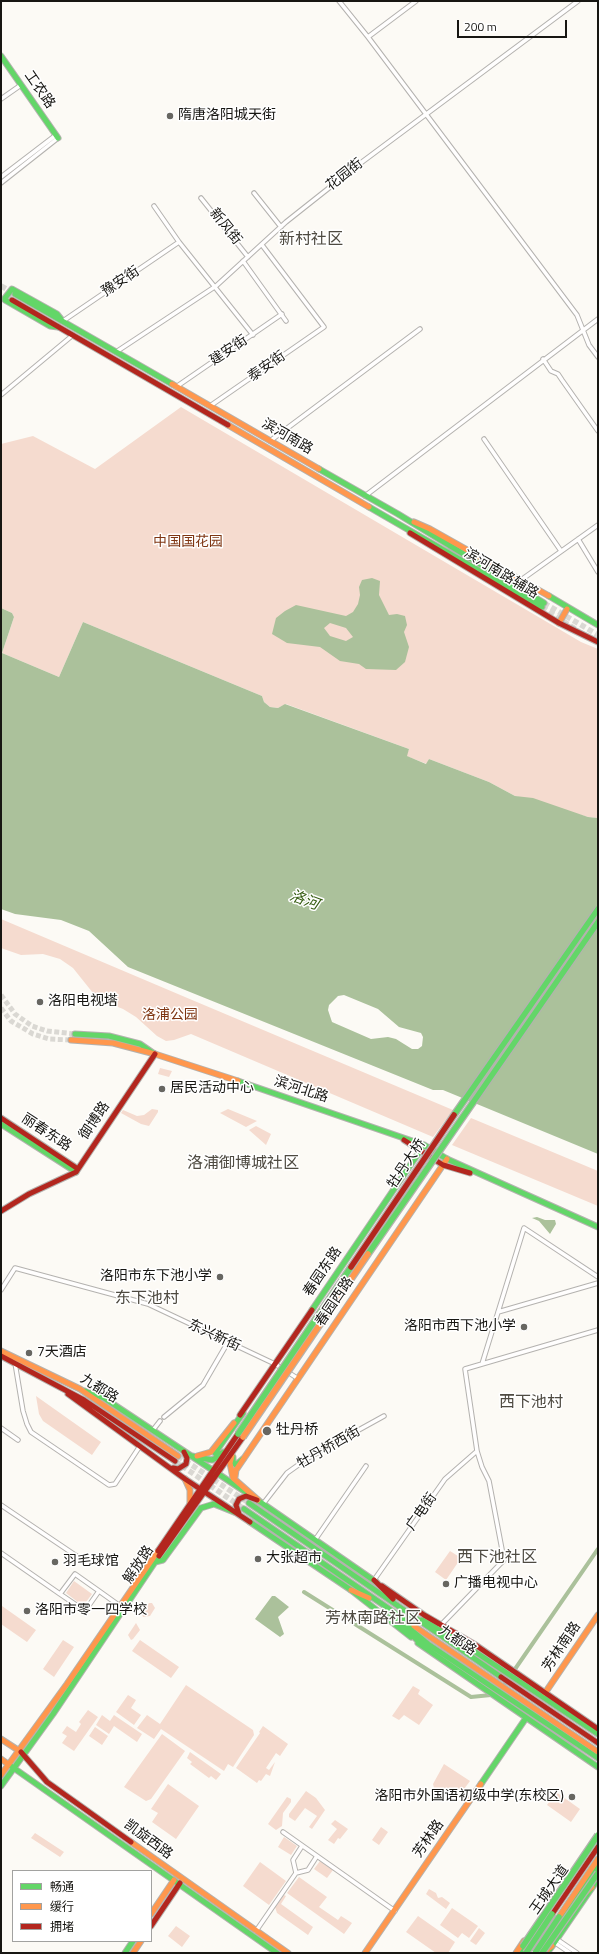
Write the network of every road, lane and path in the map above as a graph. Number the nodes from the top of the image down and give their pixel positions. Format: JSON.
{"nodes":[{"id":1,"x":339,"y":1,"type":"edge"},
{"id":2,"x":416,"y":1,"type":"edge"},
{"id":3,"x":578,"y":1,"type":"edge"},
{"id":4,"x":368,"y":37,"type":"junction"},
{"id":5,"x":1,"y":56,"type":"edge"},
{"id":6,"x":1,"y":60,"type":"edge"},
{"id":7,"x":20,"y":86,"type":"junction"},
{"id":8,"x":1,"y":99,"type":"edge"},
{"id":9,"x":426,"y":114,"type":"junction"},
{"id":10,"x":56,"y":137,"type":"junction"},
{"id":11,"x":1,"y":178,"type":"edge"},
{"id":12,"x":1,"y":182,"type":"edge"},
{"id":13,"x":254,"y":193,"type":"dead end"},
{"id":14,"x":201,"y":198,"type":"dead end"},
{"id":15,"x":154,"y":206,"type":"dead end"},
{"id":16,"x":281,"y":226,"type":"junction"},
{"id":17,"x":179,"y":242,"type":"junction"},
{"id":18,"x":262,"y":244,"type":"junction"},
{"id":19,"x":248,"y":257,"type":"junction"},
{"id":20,"x":243,"y":261,"type":"junction"},
{"id":21,"x":216,"y":286,"type":"junction"},
{"id":22,"x":282,"y":314,"type":"junction"},
{"id":23,"x":598,"y":318,"type":"edge"},
{"id":24,"x":286,"y":321,"type":"dead end"},
{"id":25,"x":63,"y":322,"type":"junction"},
{"id":26,"x":420,"y":329,"type":"dead end"},
{"id":27,"x":583,"y":329,"type":"junction"},
{"id":28,"x":73,"y":335,"type":"junction"},
{"id":29,"x":253,"y":335,"type":"junction"},
{"id":30,"x":115,"y":352,"type":"junction"},
{"id":31,"x":598,"y":357,"type":"edge"},
{"id":32,"x":543,"y":359,"type":"junction"},
{"id":33,"x":176,"y":387,"type":"junction"},
{"id":34,"x":1,"y":395,"type":"edge"},
{"id":35,"x":210,"y":406,"type":"junction"},
{"id":36,"x":246,"y":427,"type":"junction"},
{"id":37,"x":598,"y":431,"type":"edge"},
{"id":38,"x":242,"y":434,"type":"junction"},
{"id":39,"x":484,"y":439,"type":"dead end"},
{"id":40,"x":270,"y":441,"type":"junction"},
{"id":41,"x":365,"y":496,"type":"junction"},
{"id":42,"x":398,"y":514,"type":"junction"},
{"id":43,"x":395,"y":522,"type":"junction"},
{"id":44,"x":598,"y":525,"type":"edge"},
{"id":45,"x":578,"y":539,"type":"junction"},
{"id":46,"x":561,"y":551,"type":"junction"},
{"id":47,"x":598,"y":572,"type":"edge"},
{"id":48,"x":521,"y":580,"type":"junction"},
{"id":49,"x":568,"y":609,"type":"junction"},
{"id":50,"x":559,"y":623,"type":"junction"},
{"id":51,"x":598,"y":625,"type":"edge"},
{"id":52,"x":598,"y":642,"type":"edge"},
{"id":53,"x":598,"y":909,"type":"edge"},
{"id":54,"x":598,"y":922,"type":"edge"},
{"id":55,"x":76,"y":1034,"type":"tunnel mouth"},
{"id":56,"x":71,"y":1040,"type":"tunnel mouth"},
{"id":57,"x":155,"y":1054,"type":"junction"},
{"id":58,"x":1,"y":1118,"type":"edge"},
{"id":59,"x":1,"y":1124,"type":"edge"},
{"id":60,"x":422,"y":1147,"type":"junction"},
{"id":61,"x":447,"y":1159,"type":"junction"},
{"id":62,"x":443,"y":1165,"type":"junction"},
{"id":63,"x":77,"y":1170,"type":"junction"},
{"id":64,"x":488,"y":1178,"type":"junction"},
{"id":65,"x":1,"y":1211,"type":"edge"},
{"id":66,"x":598,"y":1227,"type":"edge"},
{"id":67,"x":598,"y":1277,"type":"edge"},
{"id":68,"x":598,"y":1283,"type":"edge"},
{"id":69,"x":1,"y":1290,"type":"edge"},
{"id":70,"x":498,"y":1312,"type":"junction"},
{"id":71,"x":598,"y":1330,"type":"edge"},
{"id":72,"x":228,"y":1342,"type":"junction"},
{"id":73,"x":1,"y":1351,"type":"edge"},
{"id":74,"x":1,"y":1356,"type":"edge"},
{"id":75,"x":15,"y":1363,"type":"junction"},
{"id":76,"x":275,"y":1364,"type":"junction"},
{"id":77,"x":482,"y":1364,"type":"junction"},
{"id":78,"x":297,"y":1378,"type":"junction"},
{"id":79,"x":60,"y":1387,"type":"junction"},
{"id":80,"x":80,"y":1389,"type":"junction"},
{"id":81,"x":243,"y":1413,"type":"junction"},
{"id":82,"x":384,"y":1416,"type":"dead end"},
{"id":83,"x":164,"y":1417,"type":"dead end"},
{"id":84,"x":160,"y":1421,"type":"dead end"},
{"id":85,"x":1,"y":1428,"type":"edge"},
{"id":86,"x":153,"y":1430,"type":"junction"},
{"id":87,"x":241,"y":1436,"type":"junction"},
{"id":88,"x":18,"y":1440,"type":"dead end"},
{"id":89,"x":140,"y":1446,"type":"junction"},
{"id":90,"x":182,"y":1450,"type":"junction"},
{"id":91,"x":226,"y":1451,"type":"junction"},
{"id":92,"x":477,"y":1451,"type":"junction"},
{"id":93,"x":233,"y":1452,"type":"junction"},
{"id":94,"x":192,"y":1456,"type":"junction"},
{"id":95,"x":243,"y":1459,"type":"junction"},
{"id":96,"x":366,"y":1466,"type":"dead end"},
{"id":97,"x":170,"y":1468,"type":"junction"},
{"id":98,"x":215,"y":1472,"type":"junction"},
{"id":99,"x":185,"y":1479,"type":"junction"},
{"id":100,"x":238,"y":1484,"type":"junction"},
{"id":101,"x":202,"y":1490,"type":"junction"},
{"id":102,"x":261,"y":1502,"type":"junction"},
{"id":103,"x":249,"y":1503,"type":"tunnel mouth"},
{"id":104,"x":190,"y":1504,"type":"junction"},
{"id":105,"x":1,"y":1505,"type":"edge"},
{"id":106,"x":244,"y":1509,"type":"tunnel mouth"},
{"id":107,"x":236,"y":1513,"type":"junction"},
{"id":108,"x":315,"y":1540,"type":"junction"},
{"id":109,"x":1,"y":1553,"type":"edge"},
{"id":110,"x":84,"y":1561,"type":"dead end"},
{"id":111,"x":155,"y":1562,"type":"junction"},
{"id":112,"x":374,"y":1580,"type":"junction"},
{"id":113,"x":351,"y":1590,"type":"junction"},
{"id":114,"x":99,"y":1591,"type":"junction"},
{"id":115,"x":60,"y":1594,"type":"junction"},
{"id":116,"x":380,"y":1603,"type":"junction"},
{"id":117,"x":120,"y":1606,"type":"junction"},
{"id":118,"x":402,"y":1609,"type":"junction"},
{"id":119,"x":598,"y":1615,"type":"edge"},
{"id":120,"x":598,"y":1622,"type":"edge"},
{"id":121,"x":440,"y":1627,"type":"junction"},
{"id":122,"x":422,"y":1645,"type":"junction"},
{"id":123,"x":547,"y":1694,"type":"junction"},
{"id":124,"x":527,"y":1719,"type":"junction"},
{"id":125,"x":598,"y":1729,"type":"edge"},
{"id":126,"x":598,"y":1734,"type":"edge"},
{"id":127,"x":1,"y":1739,"type":"edge"},
{"id":128,"x":598,"y":1743,"type":"edge"},
{"id":129,"x":18,"y":1750,"type":"junction"},
{"id":130,"x":24,"y":1754,"type":"junction"},
{"id":131,"x":597,"y":1756,"type":"edge"},
{"id":132,"x":1,"y":1760,"type":"edge"},
{"id":133,"x":11,"y":1766,"type":"junction"},
{"id":134,"x":598,"y":1766,"type":"edge"},
{"id":135,"x":1,"y":1775,"type":"edge"},
{"id":136,"x":1,"y":1786,"type":"edge"},
{"id":137,"x":283,"y":1832,"type":"dead end"},
{"id":138,"x":598,"y":1834,"type":"edge"},
{"id":139,"x":598,"y":1842,"type":"edge"},
{"id":140,"x":302,"y":1846,"type":"junction"},
{"id":141,"x":598,"y":1847,"type":"edge"},
{"id":142,"x":317,"y":1856,"type":"junction"},
{"id":143,"x":598,"y":1859,"type":"edge"},
{"id":144,"x":598,"y":1866,"type":"edge"},
{"id":145,"x":296,"y":1873,"type":"junction"},
{"id":146,"x":598,"y":1873,"type":"edge"},
{"id":147,"x":177,"y":1876,"type":"junction"},
{"id":148,"x":598,"y":1879,"type":"edge"},
{"id":149,"x":182,"y":1880,"type":"junction"},
{"id":150,"x":176,"y":1883,"type":"junction"},
{"id":151,"x":592,"y":1888,"type":"junction"},
{"id":152,"x":572,"y":1904,"type":"junction"},
{"id":153,"x":395,"y":1911,"type":"junction"},
{"id":154,"x":152,"y":1913,"type":"edge"},
{"id":155,"x":565,"y":1914,"type":"junction"},
{"id":156,"x":152,"y":1924,"type":"edge"},
{"id":157,"x":537,"y":1926,"type":"junction"},
{"id":158,"x":256,"y":1930,"type":"junction"},
{"id":159,"x":550,"y":1937,"type":"junction"},
{"id":160,"x":555,"y":1941,"type":"junction"},
{"id":161,"x":132,"y":1942,"type":"edge"},
{"id":162,"x":140,"y":1942,"type":"edge"},
{"id":163,"x":275,"y":1944,"type":"junction"},
{"id":164,"x":270,"y":1951,"type":"edge"},
{"id":165,"x":125,"y":1953,"type":"edge"},
{"id":166,"x":133,"y":1953,"type":"edge"},
{"id":167,"x":276,"y":1953,"type":"edge"},
{"id":168,"x":288,"y":1953,"type":"edge"},
{"id":169,"x":366,"y":1953,"type":"edge"},
{"id":170,"x":516,"y":1953,"type":"edge"},
{"id":171,"x":520,"y":1953,"type":"edge"},
{"id":172,"x":526,"y":1953,"type":"edge"},
{"id":173,"x":535,"y":1953,"type":"edge"},
{"id":174,"x":541,"y":1953,"type":"edge"},
{"id":175,"x":547,"y":1953,"type":"edge"},
{"id":176,"x":570,"y":1953,"type":"edge"},
{"id":177,"x":577,"y":1953,"type":"edge"}],
"edges":[{"from":1,"to":4,"type":"street"},
{"from":2,"to":4,"type":"street"},
{"from":3,"to":9,"type":"street","name":"花园街"},
{"from":4,"to":9,"type":"street"},
{"from":5,"to":7,"type":"main road","name":"工农路"},
{"from":6,"to":7,"type":"main road","name":"工农路"},
{"from":7,"to":8,"type":"street"},
{"from":7,"to":10,"type":"main road","name":"工农路"},
{"from":9,"to":16,"type":"street","name":"花园街"},
{"from":9,"to":27,"type":"street"},
{"from":10,"to":11,"type":"street"},
{"from":10,"to":12,"type":"street"},
{"from":13,"to":16,"type":"street"},
{"from":14,"to":19,"type":"street","name":"新风街"},
{"from":15,"to":17,"type":"street"},
{"from":16,"to":18,"type":"street","name":"花园街"},
{"from":17,"to":21,"type":"street"},
{"from":17,"to":25,"type":"street","name":"豫安街"},
{"from":18,"to":19,"type":"street","name":"花园街"},
{"from":18,"to":35,"type":"street","name":"泰安街"},
{"from":19,"to":20,"type":"street","name":"花园街"},
{"from":20,"to":21,"type":"street","name":"花园街"},
{"from":20,"to":22,"type":"street"},
{"from":21,"to":29,"type":"street"},
{"from":21,"to":30,"type":"street","name":"花园街"},
{"from":22,"to":24,"type":"street"},
{"from":22,"to":29,"type":"street","name":"建安街"},
{"from":23,"to":27,"type":"street"},
{"from":25,"to":28,"type":"main road"},
{"from":25,"to":28,"type":"main road","name":"滨河南路"},
{"from":25,"to":30,"type":"main road","name":"滨河南路"},
{"from":26,"to":40,"type":"street"},
{"from":27,"to":31,"type":"street"},
{"from":27,"to":32,"type":"street"},
{"from":28,"to":34,"type":"street"},
{"from":28,"to":38,"type":"main road","name":"滨河南路"},
{"from":29,"to":33,"type":"street","name":"建安街"},
{"from":30,"to":33,"type":"main road","name":"滨河南路"},
{"from":32,"to":37,"type":"street"},
{"from":32,"to":41,"type":"street"},
{"from":33,"to":35,"type":"main road","name":"滨河南路"},
{"from":35,"to":36,"type":"main road","name":"滨河南路"},
{"from":36,"to":38,"type":"main road"},
{"from":36,"to":40,"type":"main road","name":"滨河南路"},
{"from":38,"to":43,"type":"main road","name":"滨河南路"},
{"from":39,"to":46,"type":"street"},
{"from":40,"to":41,"type":"main road","name":"滨河南路"},
{"from":41,"to":42,"type":"main road","name":"滨河南路"},
{"from":42,"to":43,"type":"main road","name":"滨河南路"},
{"from":42,"to":48,"type":"main road","name":"滨河南路辅路"},
{"from":43,"to":50,"type":"main road","name":"滨河南路辅路"},
{"from":44,"to":45,"type":"street"},
{"from":45,"to":46,"type":"street"},
{"from":45,"to":47,"type":"street"},
{"from":46,"to":48,"type":"street"},
{"from":48,"to":49,"type":"main road","name":"滨河南路辅路"},
{"from":49,"to":50,"type":"main road"},
{"from":49,"to":51,"type":"main road","name":"滨河南路辅路"},
{"from":50,"to":52,"type":"main road","name":"滨河南路辅路"},
{"from":53,"to":87,"type":"main road","name":"牡丹大桥","bridge":true},
{"from":54,"to":87,"type":"main road","name":"牡丹大桥","bridge":true},
{"from":55,"to":57,"type":"main road","name":"滨河北路"},
{"from":56,"to":57,"type":"main road","name":"滨河北路"},
{"from":57,"to":60,"type":"main road","name":"滨河北路"},
{"from":57,"to":63,"type":"main road","name":"御博路"},
{"from":58,"to":63,"type":"main road","name":"丽春东路"},
{"from":59,"to":63,"type":"main road","name":"丽春东路"},
{"from":60,"to":61,"type":"main road","name":"滨河北路"},
{"from":60,"to":62,"type":"main road","name":"滨河北路"},
{"from":60,"to":76,"type":"main road","name":"春园东路"},
{"from":61,"to":62,"type":"main road","name":"春园西路"},
{"from":61,"to":64,"type":"main road","name":"滨河北路"},
{"from":62,"to":64,"type":"main road","name":"滨河北路"},
{"from":62,"to":78,"type":"main road","name":"春园西路"},
{"from":63,"to":65,"type":"main road"},
{"from":64,"to":66,"type":"main road","name":"滨河北路"},
{"from":67,"to":70,"type":"street"},
{"from":68,"to":70,"type":"street"},
{"from":69,"to":72,"type":"street","name":"东兴新街"},
{"from":70,"to":77,"type":"street"},
{"from":71,"to":77,"type":"street"},
{"from":72,"to":76,"type":"street","name":"东兴新街"},
{"from":72,"to":83,"type":"street"},
{"from":73,"to":80,"type":"main road","name":"九都路"},
{"from":74,"to":75,"type":"main road","name":"九都路"},
{"from":75,"to":79,"type":"main road","name":"九都路"},
{"from":75,"to":89,"type":"street"},
{"from":76,"to":78,"type":"street","name":"东兴新街"},
{"from":76,"to":81,"type":"main road","name":"春园东路"},
{"from":77,"to":92,"type":"street"},
{"from":78,"to":95,"type":"main road","name":"春园西路"},
{"from":79,"to":80,"type":"main road","name":"九都路"},
{"from":79,"to":89,"type":"main road"},
{"from":80,"to":86,"type":"main road"},
{"from":81,"to":91,"type":"main road"},
{"from":81,"to":94,"type":"main road"},
{"from":82,"to":102,"type":"street","name":"牡丹桥西街"},
{"from":84,"to":86,"type":"street"},
{"from":85,"to":88,"type":"street"},
{"from":86,"to":90,"type":"main road"},
{"from":87,"to":91,"type":"main road","name":"解放路"},
{"from":87,"to":93,"type":"main road","name":"解放路"},
{"from":89,"to":97,"type":"main road"},
{"from":90,"to":94,"type":"main road"},
{"from":90,"to":97,"type":"main road"},
{"from":91,"to":94,"type":"main road"},
{"from":91,"to":98,"type":"main road","name":"解放路"},
{"from":92,"to":112,"type":"street","name":"广电街"},
{"from":92,"to":121,"type":"street"},
{"from":93,"to":95,"type":"main road"},
{"from":93,"to":98,"type":"main road","name":"解放路"},
{"from":93,"to":100,"type":"main road"},
{"from":94,"to":98,"type":"main road"},
{"from":95,"to":100,"type":"main road","name":"春园西路"},
{"from":96,"to":108,"type":"street"},
{"from":97,"to":99,"type":"main road"},
{"from":98,"to":101,"type":"main road","name":"解放路"},
{"from":98,"to":102,"type":"main road"},
{"from":99,"to":101,"type":"main road"},
{"from":99,"to":104,"type":"main road"},
{"from":100,"to":102,"type":"main road"},
{"from":101,"to":104,"type":"main road","name":"解放路"},
{"from":101,"to":107,"type":"main road"},
{"from":101,"to":111,"type":"main road","name":"解放路"},
{"from":102,"to":107,"type":"main road"},
{"from":102,"to":108,"type":"main road"},
{"from":103,"to":118,"type":"main road","name":"九都路"},
{"from":104,"to":117,"type":"main road","name":"解放路"},
{"from":105,"to":110,"type":"street"},
{"from":106,"to":116,"type":"main road","name":"九都路"},
{"from":107,"to":111,"type":"main road"},
{"from":107,"to":113,"type":"main road"},
{"from":108,"to":112,"type":"main road"},
{"from":109,"to":115,"type":"street"},
{"from":111,"to":130,"type":"main road","name":"解放路"},
{"from":112,"to":118,"type":"main road"},
{"from":112,"to":121,"type":"main road","name":"九都路"},
{"from":113,"to":116,"type":"main road"},
{"from":113,"to":122,"type":"main road","name":"九都路"},
{"from":114,"to":115,"type":"street"},
{"from":114,"to":115,"type":"street"},
{"from":114,"to":117,"type":"street"},
{"from":116,"to":122,"type":"main road"},
{"from":116,"to":131,"type":"main road","name":"九都路"},
{"from":116,"to":131,"type":"main road"},
{"from":117,"to":129,"type":"main road","name":"解放路"},
{"from":118,"to":121,"type":"main road"},
{"from":118,"to":128,"type":"main road","name":"九都路"},
{"from":119,"to":123,"type":"main road","name":"芳林南路"},
{"from":120,"to":123,"type":"main road","name":"芳林南路"},
{"from":121,"to":123,"type":"main road","name":"九都路"},
{"from":121,"to":126,"type":"main road"},
{"from":122,"to":124,"type":"main road","name":"九都路"},
{"from":123,"to":125,"type":"main road","name":"九都路"},
{"from":124,"to":134,"type":"main road","name":"九都路"},
{"from":124,"to":153,"type":"main road","name":"芳林路"},
{"from":127,"to":129,"type":"main road","name":"凯旋西路"},
{"from":129,"to":130,"type":"main road","name":"凯旋西路"},
{"from":129,"to":133,"type":"main road","name":"解放路"},
{"from":130,"to":133,"type":"main road","name":"解放路"},
{"from":130,"to":147,"type":"main road","name":"凯旋西路"},
{"from":132,"to":133,"type":"main road","name":"凯旋西路"},
{"from":133,"to":135,"type":"main road","name":"解放路"},
{"from":133,"to":136,"type":"main road","name":"解放路"},
{"from":133,"to":150,"type":"main road","name":"凯旋西路"},
{"from":137,"to":140,"type":"street"},
{"from":138,"to":157,"type":"main road"},
{"from":138,"to":171,"type":"main road","bridge":true},
{"from":139,"to":157,"type":"main road","name":"王城大道"},
{"from":140,"to":142,"type":"street"},
{"from":140,"to":145,"type":"street"},
{"from":141,"to":172,"type":"main road","name":"王城大道","bridge":true},
{"from":142,"to":145,"type":"street"},
{"from":142,"to":153,"type":"street"},
{"from":143,"to":173,"type":"main road","name":"王城大道","bridge":true},
{"from":144,"to":152,"type":"main road","name":"王城大道"},
{"from":145,"to":158,"type":"street"},
{"from":146,"to":174,"type":"main road","bridge":true},
{"from":147,"to":149,"type":"main road","name":"凯旋西路"},
{"from":147,"to":150,"type":"main road"},
{"from":148,"to":151,"type":"main road"},
{"from":149,"to":150,"type":"main road"},
{"from":149,"to":158,"type":"main road","name":"凯旋西路"},
{"from":150,"to":154,"type":"main road"},
{"from":150,"to":156,"type":"main road"},
{"from":150,"to":164,"type":"main road","name":"凯旋西路"},
{"from":151,"to":152,"type":"main road"},
{"from":151,"to":160,"type":"main road"},
{"from":152,"to":155,"type":"main road","name":"王城大道"},
{"from":153,"to":169,"type":"main road","name":"芳林路"},
{"from":155,"to":159,"type":"main road","name":"王城大道"},
{"from":155,"to":160,"type":"main road"},
{"from":157,"to":159,"type":"street"},
{"from":157,"to":170,"type":"main road"},
{"from":157,"to":171,"type":"main road","name":"王城大道"},
{"from":158,"to":163,"type":"main road","name":"凯旋西路"},
{"from":159,"to":160,"type":"street"},
{"from":159,"to":174,"type":"main road","name":"王城大道"},
{"from":160,"to":174,"type":"main road"},
{"from":160,"to":175,"type":"main road"},
{"from":160,"to":176,"type":"street"},
{"from":160,"to":177,"type":"street"},
{"from":161,"to":165,"type":"main road"},
{"from":162,"to":166,"type":"main road"},
{"from":163,"to":164,"type":"street"},
{"from":163,"to":168,"type":"main road","name":"凯旋西路"},
{"from":164,"to":167,"type":"main road","name":"凯旋西路"}]}
